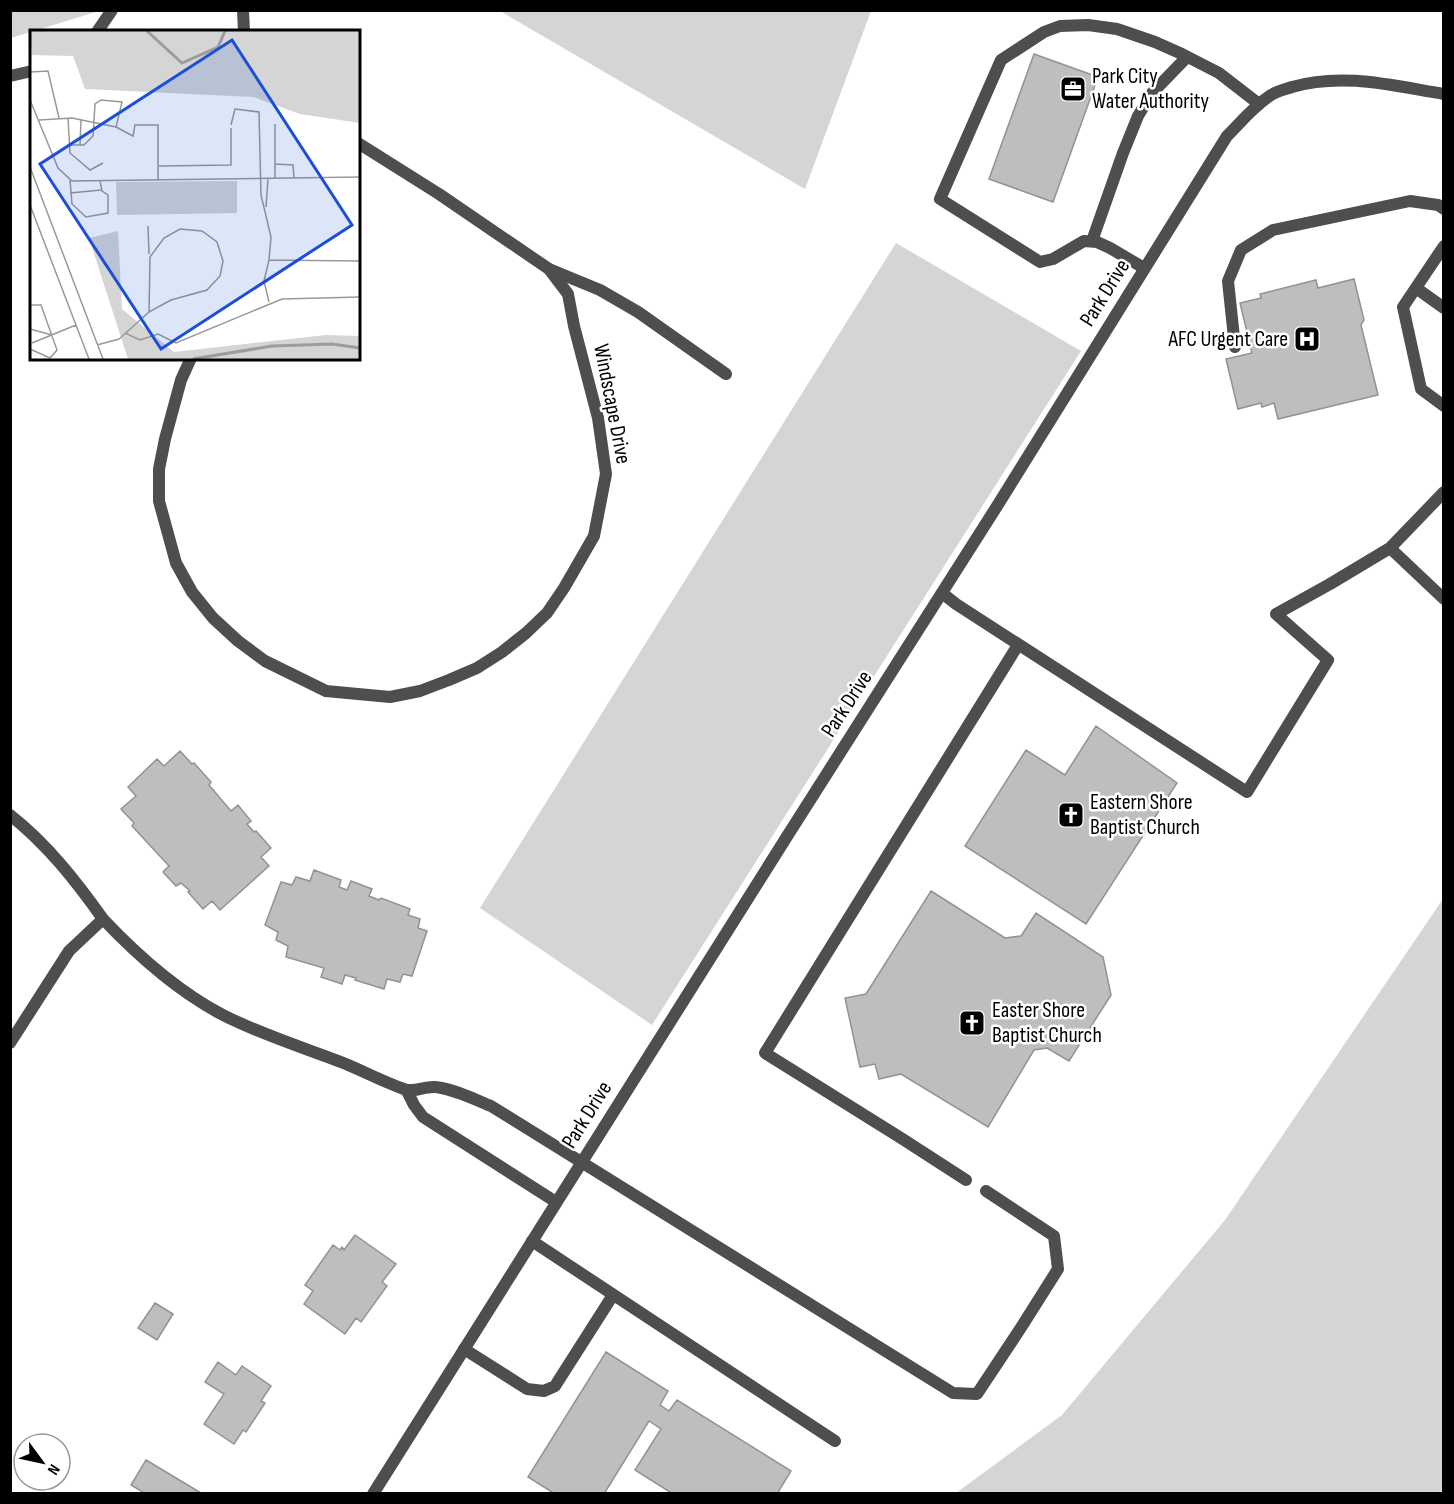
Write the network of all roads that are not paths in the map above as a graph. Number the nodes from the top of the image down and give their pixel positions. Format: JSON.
{"nodes":[{"id":1,"x":112,"y":10,"type":"edge"},
{"id":2,"x":243,"y":10,"type":"edge"},
{"id":3,"x":98,"y":30,"type":"edge"},
{"id":4,"x":244,"y":30,"type":"edge"},
{"id":5,"x":1188,"y":57,"type":"junction"},
{"id":6,"x":30,"y":71,"type":"edge"},
{"id":7,"x":10,"y":76,"type":"edge"},
{"id":8,"x":1443,"y":94,"type":"edge"},
{"id":9,"x":1259,"y":104,"type":"junction"},
{"id":10,"x":360,"y":144,"type":"edge"},
{"id":11,"x":1443,"y":209,"type":"edge"},
{"id":12,"x":1092,"y":242,"type":"junction"},
{"id":13,"x":1443,"y":246,"type":"edge"},
{"id":14,"x":1144,"y":268,"type":"junction"},
{"id":15,"x":549,"y":269,"type":"junction"},
{"id":16,"x":1416,"y":288,"type":"junction"},
{"id":17,"x":1443,"y":308,"type":"edge"},
{"id":18,"x":1235,"y":347,"type":"dead end"},
{"id":19,"x":189,"y":360,"type":"edge"},
{"id":20,"x":726,"y":374,"type":"dead end"},
{"id":21,"x":1443,"y":406,"type":"edge"},
{"id":22,"x":1443,"y":492,"type":"edge"},
{"id":23,"x":1390,"y":548,"type":"junction"},
{"id":24,"x":942,"y":593,"type":"junction"},
{"id":25,"x":1443,"y":599,"type":"edge"},
{"id":26,"x":1018,"y":645,"type":"junction"},
{"id":27,"x":10,"y":815,"type":"edge"},
{"id":28,"x":103,"y":919,"type":"junction"},
{"id":29,"x":10,"y":1043,"type":"edge"},
{"id":30,"x":407,"y":1091,"type":"junction"},
{"id":31,"x":581,"y":1163,"type":"junction"},
{"id":32,"x":966,"y":1180,"type":"dead end"},
{"id":33,"x":986,"y":1191,"type":"dead end"},
{"id":34,"x":556,"y":1202,"type":"junction"},
{"id":35,"x":532,"y":1240,"type":"junction"},
{"id":36,"x":614,"y":1296,"type":"junction"},
{"id":37,"x":464,"y":1349,"type":"junction"},
{"id":38,"x":835,"y":1441,"type":"dead end"},
{"id":39,"x":373,"y":1494,"type":"edge"}],
"edges":[{"from":1,"to":3,"type":"street"},
{"from":2,"to":4,"type":"street"},
{"from":5,"to":9,"type":"street"},
{"from":5,"to":12,"type":"street"},
{"from":5,"to":12,"type":"street"},
{"from":6,"to":7,"type":"street"},
{"from":8,"to":9,"type":"street","name":"Park Drive"},
{"from":9,"to":14,"type":"street","name":"Park Drive"},
{"from":10,"to":15,"type":"street","name":"Windscape Drive"},
{"from":11,"to":18,"type":"street"},
{"from":12,"to":14,"type":"street"},
{"from":13,"to":16,"type":"street"},
{"from":14,"to":24,"type":"street","name":"Park Drive"},
{"from":15,"to":19,"type":"street","name":"Windscape Drive"},
{"from":15,"to":20,"type":"street"},
{"from":16,"to":17,"type":"street"},
{"from":16,"to":21,"type":"street"},
{"from":22,"to":23,"type":"street"},
{"from":23,"to":25,"type":"street"},
{"from":23,"to":26,"type":"street"},
{"from":24,"to":26,"type":"street"},
{"from":24,"to":31,"type":"street","name":"Park Drive"},
{"from":26,"to":32,"type":"street"},
{"from":27,"to":28,"type":"street"},
{"from":28,"to":29,"type":"street"},
{"from":28,"to":30,"type":"street"},
{"from":30,"to":31,"type":"street"},
{"from":30,"to":34,"type":"street"},
{"from":31,"to":33,"type":"street"},
{"from":31,"to":34,"type":"street","name":"Park Drive"},
{"from":34,"to":35,"type":"street","name":"Park Drive"},
{"from":35,"to":36,"type":"street"},
{"from":35,"to":37,"type":"street","name":"Park Drive"},
{"from":36,"to":37,"type":"street"},
{"from":36,"to":38,"type":"street"},
{"from":37,"to":39,"type":"street","name":"Park Drive"}]}
